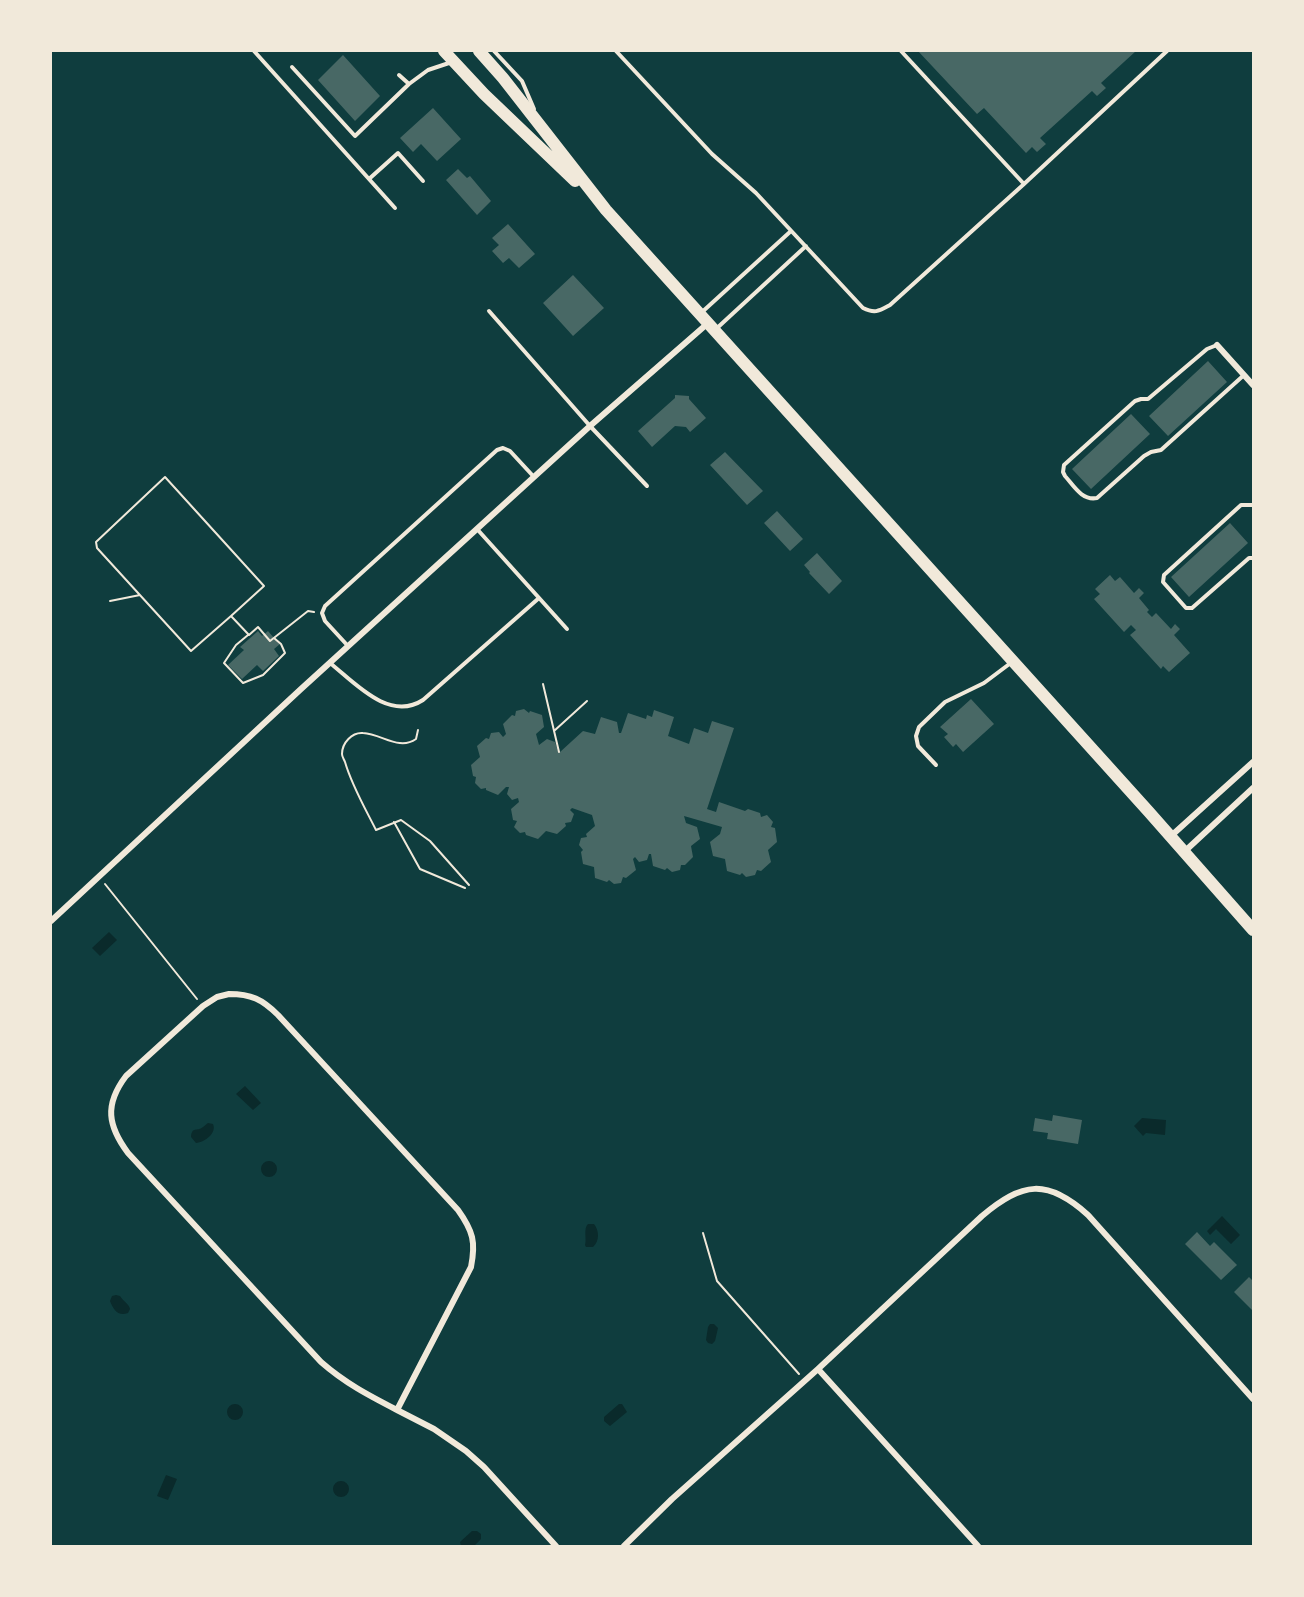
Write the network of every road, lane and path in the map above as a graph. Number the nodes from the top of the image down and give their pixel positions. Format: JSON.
{"nodes":[{"id":1,"x":254,"y":51,"type":"edge"},
{"id":2,"x":444,"y":51,"type":"edge"},
{"id":3,"x":479,"y":51,"type":"edge"},
{"id":4,"x":494,"y":51,"type":"edge"},
{"id":5,"x":616,"y":51,"type":"edge"},
{"id":6,"x":901,"y":51,"type":"edge"},
{"id":7,"x":1167,"y":51,"type":"edge"},
{"id":8,"x":454,"y":61,"type":"junction"},
{"id":9,"x":292,"y":67,"type":"dead end"},
{"id":10,"x":399,"y":75,"type":"dead end"},
{"id":11,"x":409,"y":84,"type":"junction"},
{"id":12,"x":542,"y":129,"type":"junction"},
{"id":13,"x":369,"y":179,"type":"junction"},
{"id":14,"x":423,"y":181,"type":"dead end"},
{"id":15,"x":1024,"y":184,"type":"junction"},
{"id":16,"x":395,"y":208,"type":"dead end"},
{"id":17,"x":606,"y":210,"type":"junction"},
{"id":18,"x":791,"y":231,"type":"junction"},
{"id":19,"x":806,"y":246,"type":"junction"},
{"id":20,"x":489,"y":311,"type":"dead end"},
{"id":21,"x":707,"y":323,"type":"junction"},
{"id":22,"x":1217,"y":345,"type":"joint"},
{"id":23,"x":1244,"y":375,"type":"junction"},
{"id":24,"x":1253,"y":385,"type":"edge"},
{"id":25,"x":590,"y":426,"type":"junction"},
{"id":26,"x":534,"y":477,"type":"junction"},
{"id":27,"x":647,"y":486,"type":"dead end"},
{"id":28,"x":1253,"y":505,"type":"edge"},
{"id":29,"x":477,"y":529,"type":"junction"},
{"id":30,"x":1253,"y":558,"type":"edge"},
{"id":31,"x":140,"y":595,"type":"junction"},
{"id":32,"x":539,"y":598,"type":"junction"},
{"id":33,"x":110,"y":601,"type":"dead end"},
{"id":34,"x":322,"y":613,"type":"junction"},
{"id":35,"x":231,"y":616,"type":"junction"},
{"id":36,"x":567,"y":629,"type":"dead end"},
{"id":37,"x":248,"y":635,"type":"junction"},
{"id":38,"x":274,"y":638,"type":"junction"},
{"id":39,"x":348,"y":646,"type":"junction"},
{"id":40,"x":1013,"y":662,"type":"junction"},
{"id":41,"x":329,"y":663,"type":"junction"},
{"id":42,"x":543,"y":684,"type":"dead end"},
{"id":43,"x":587,"y":701,"type":"dead end"},
{"id":44,"x":418,"y":730,"type":"dead end"},
{"id":45,"x":554,"y":731,"type":"junction"},
{"id":46,"x":559,"y":752,"type":"dead end"},
{"id":47,"x":1253,"y":762,"type":"edge"},
{"id":48,"x":936,"y":765,"type":"dead end"},
{"id":49,"x":1253,"y":788,"type":"edge"},
{"id":50,"x":394,"y":822,"type":"junction"},
{"id":51,"x":1171,"y":837,"type":"junction"},
{"id":52,"x":1184,"y":852,"type":"junction"},
{"id":53,"x":99,"y":877,"type":"junction"},
{"id":54,"x":469,"y":885,"type":"dead end"},
{"id":55,"x":465,"y":888,"type":"dead end"},
{"id":56,"x":51,"y":921,"type":"edge"},
{"id":57,"x":1253,"y":930,"type":"edge"},
{"id":58,"x":203,"y":1006,"type":"junction"},
{"id":59,"x":703,"y":1233,"type":"dead end"},
{"id":60,"x":818,"y":1369,"type":"junction"},
{"id":61,"x":805,"y":1381,"type":"junction"},
{"id":62,"x":1253,"y":1399,"type":"edge"},
{"id":63,"x":397,"y":1410,"type":"junction"},
{"id":64,"x":556,"y":1546,"type":"edge"},
{"id":65,"x":624,"y":1546,"type":"edge"},
{"id":66,"x":978,"y":1546,"type":"edge"}],
"edges":[{"from":1,"to":13,"type":"lane"},
{"from":2,"to":8,"type":"main road"},
{"from":3,"to":12,"type":"main road"},
{"from":4,"to":12,"type":"lane"},
{"from":5,"to":18,"type":"lane"},
{"from":6,"to":15,"type":"lane"},
{"from":7,"to":15,"type":"lane"},
{"from":8,"to":11,"type":"lane"},
{"from":8,"to":17,"type":"main road"},
{"from":9,"to":11,"type":"lane"},
{"from":10,"to":11,"type":"lane"},
{"from":12,"to":17,"type":"main road"},
{"from":13,"to":14,"type":"lane"},
{"from":13,"to":16,"type":"lane"},
{"from":15,"to":19,"type":"lane"},
{"from":17,"to":21,"type":"main road"},
{"from":18,"to":19,"type":"lane"},
{"from":18,"to":21,"type":"lane"},
{"from":19,"to":21,"type":"lane"},
{"from":20,"to":25,"type":"lane"},
{"from":21,"to":25,"type":"street"},
{"from":21,"to":40,"type":"main road"},
{"from":22,"to":23,"type":"street"},
{"from":22,"to":23,"type":"lane"},
{"from":23,"to":24,"type":"street"},
{"from":25,"to":26,"type":"street"},
{"from":25,"to":27,"type":"lane"},
{"from":26,"to":29,"type":"street"},
{"from":26,"to":34,"type":"lane"},
{"from":28,"to":30,"type":"lane"},
{"from":29,"to":32,"type":"lane"},
{"from":29,"to":39,"type":"street"},
{"from":31,"to":33,"type":"path"},
{"from":31,"to":35,"type":"path"},
{"from":31,"to":35,"type":"path"},
{"from":32,"to":36,"type":"lane"},
{"from":32,"to":41,"type":"lane"},
{"from":34,"to":38,"type":"path"},
{"from":34,"to":39,"type":"lane"},
{"from":35,"to":37,"type":"path"},
{"from":37,"to":38,"type":"path"},
{"from":37,"to":38,"type":"path"},
{"from":39,"to":41,"type":"street"},
{"from":40,"to":48,"type":"lane"},
{"from":40,"to":51,"type":"main road"},
{"from":41,"to":53,"type":"street"},
{"from":42,"to":45,"type":"path"},
{"from":43,"to":45,"type":"path"},
{"from":44,"to":50,"type":"path"},
{"from":45,"to":46,"type":"path"},
{"from":47,"to":51,"type":"street"},
{"from":49,"to":52,"type":"street"},
{"from":50,"to":54,"type":"path"},
{"from":50,"to":55,"type":"path"},
{"from":51,"to":52,"type":"main road"},
{"from":52,"to":57,"type":"main road"},
{"from":53,"to":56,"type":"street"},
{"from":53,"to":58,"type":"path"},
{"from":58,"to":63,"type":"street"},
{"from":58,"to":63,"type":"street"},
{"from":59,"to":61,"type":"path"},
{"from":60,"to":61,"type":"street"},
{"from":60,"to":62,"type":"street"},
{"from":60,"to":66,"type":"street"},
{"from":61,"to":65,"type":"street"},
{"from":63,"to":64,"type":"street"}]}
